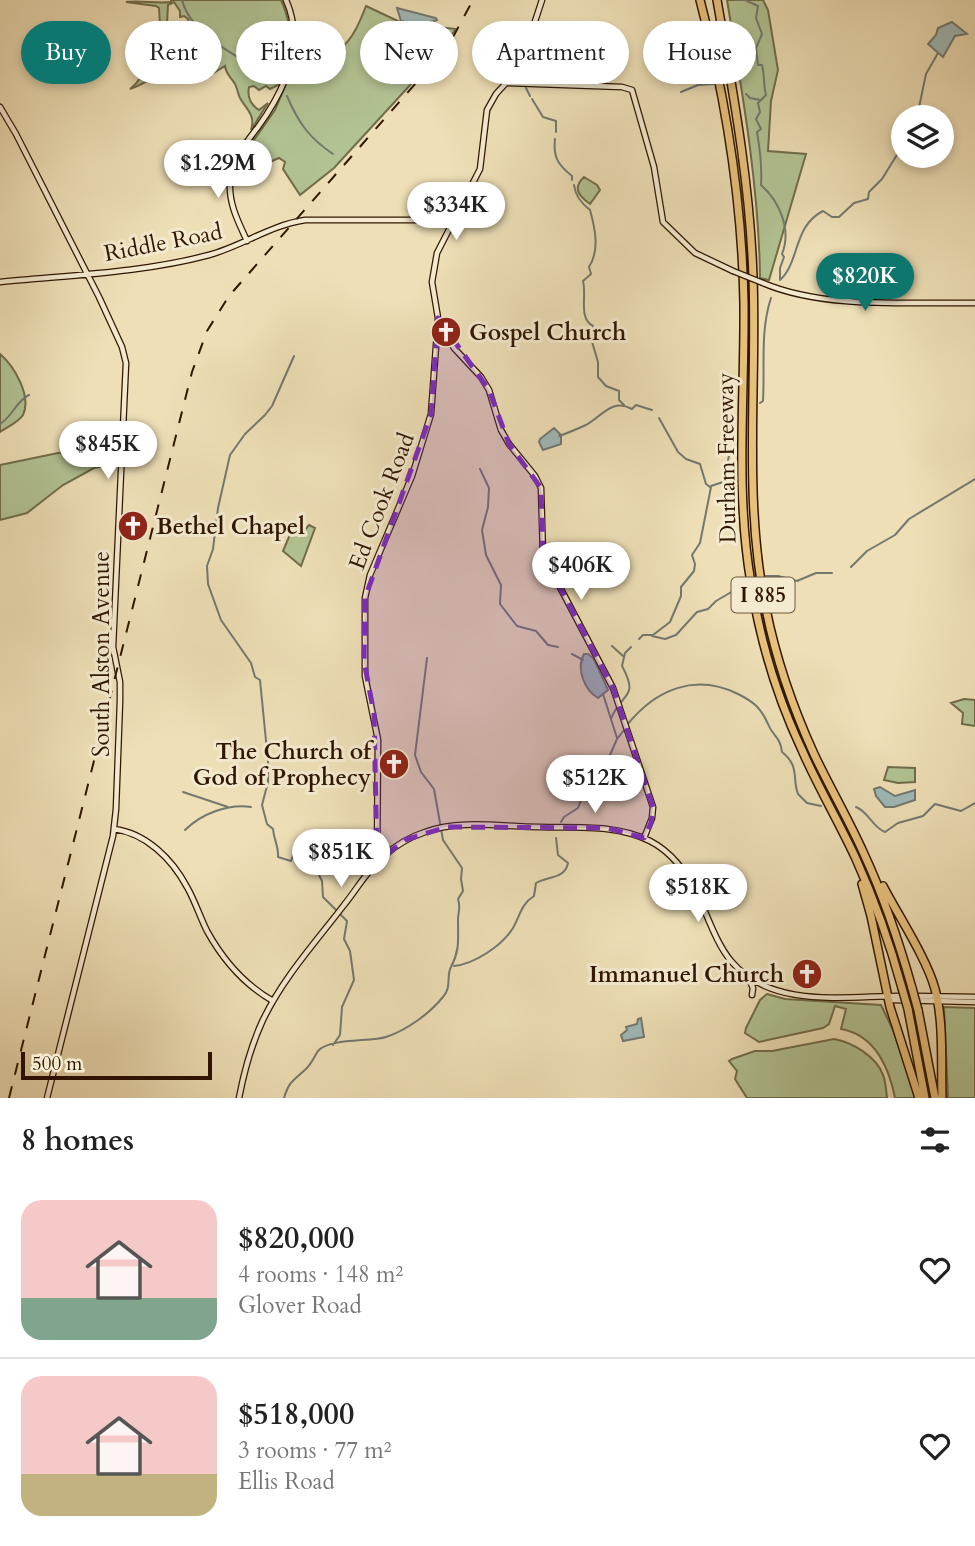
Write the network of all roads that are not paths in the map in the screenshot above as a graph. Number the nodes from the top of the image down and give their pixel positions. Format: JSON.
{"nodes":[{"id":1,"x":286,"y":0,"type":"edge"},
{"id":2,"x":542,"y":0,"type":"edge"},
{"id":3,"x":702,"y":0,"type":"edge"},
{"id":4,"x":717,"y":0,"type":"edge"},
{"id":5,"x":535,"y":21,"type":"edge"},
{"id":6,"x":506,"y":84,"type":"edge"},
{"id":7,"x":536,"y":84,"type":"edge"},
{"id":8,"x":0,"y":107,"type":"edge"},
{"id":9,"x":454,"y":220,"type":"junction"},
{"id":10,"x":247,"y":242,"type":"junction"},
{"id":11,"x":87,"y":273,"type":"junction"},
{"id":12,"x":0,"y":282,"type":"edge"},
{"id":13,"x":975,"y":303,"type":"edge"},
{"id":14,"x":438,"y":318,"type":"junction"},
{"id":15,"x":838,"y":822,"type":"junction"},
{"id":16,"x":114,"y":829,"type":"junction"},
{"id":17,"x":644,"y":838,"type":"junction"},
{"id":18,"x":859,"y":843,"type":"junction"},
{"id":19,"x":377,"y":862,"type":"junction"},
{"id":20,"x":748,"y":976,"type":"junction"},
{"id":21,"x":752,"y":995,"type":"dead end"},
{"id":22,"x":888,"y":998,"type":"junction"},
{"id":23,"x":937,"y":999,"type":"junction"},
{"id":24,"x":975,"y":1000,"type":"edge"},
{"id":25,"x":273,"y":1001,"type":"junction"},
{"id":26,"x":47,"y":1098,"type":"edge"},
{"id":27,"x":239,"y":1098,"type":"edge"},
{"id":28,"x":919,"y":1098,"type":"edge"},
{"id":29,"x":925,"y":1098,"type":"edge"},
{"id":30,"x":935,"y":1098,"type":"edge"},
{"id":31,"x":942,"y":1098,"type":"edge"}],
"edges":[{"from":1,"to":10,"type":"street"},
{"from":2,"to":5,"type":"street"},
{"from":3,"to":15,"type":"highway","name":"Durham Freeway","number":"I 885"},
{"from":4,"to":18,"type":"highway","name":"Durham Freeway","number":"I 885"},
{"from":6,"to":9,"type":"street"},
{"from":7,"to":13,"type":"street","bridge":true},
{"from":8,"to":11,"type":"street","name":"South Alston Avenue"},
{"from":9,"to":10,"type":"street","name":"Riddle Road"},
{"from":9,"to":14,"type":"street"},
{"from":10,"to":11,"type":"street","name":"Riddle Road"},
{"from":11,"to":12,"type":"street","name":"Riddle Road"},
{"from":11,"to":16,"type":"street","name":"South Alston Avenue"},
{"from":14,"to":17,"type":"street"},
{"from":14,"to":19,"type":"street","name":"Ed Cook Road"},
{"from":15,"to":22,"type":"highway"},
{"from":15,"to":29,"type":"highway","name":"Durham Freeway","number":"I 885","bridge":true},
{"from":16,"to":25,"type":"street"},
{"from":16,"to":26,"type":"street","name":"South Alston Avenue"},
{"from":17,"to":19,"type":"street"},
{"from":17,"to":20,"type":"street"},
{"from":18,"to":23,"type":"highway"},
{"from":18,"to":30,"type":"highway","name":"Durham Freeway","number":"I 885","bridge":true},
{"from":19,"to":25,"type":"street"},
{"from":20,"to":21,"type":"street"},
{"from":20,"to":22,"type":"street"},
{"from":22,"to":23,"type":"street"},
{"from":22,"to":28,"type":"highway"},
{"from":23,"to":24,"type":"street"},
{"from":23,"to":31,"type":"highway"},
{"from":25,"to":27,"type":"street"}]}
